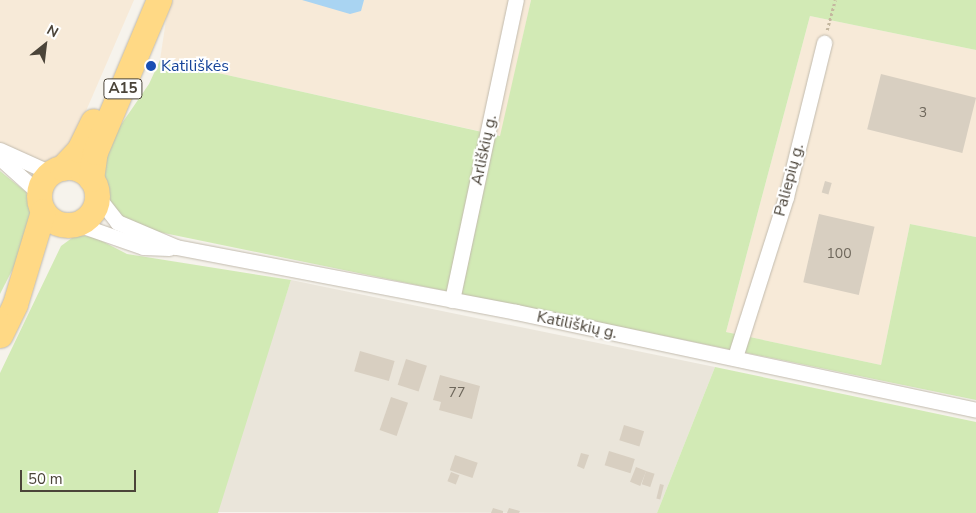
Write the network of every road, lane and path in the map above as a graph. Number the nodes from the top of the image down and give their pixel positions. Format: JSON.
{"nodes":[{"id":1,"x":143,"y":0,"type":"edge"},
{"id":2,"x":159,"y":0,"type":"edge"},
{"id":3,"x":516,"y":0,"type":"edge"},
{"id":4,"x":835,"y":0,"type":"edge"},
{"id":5,"x":824,"y":43,"type":"joint"},
{"id":6,"x":0,"y":150,"type":"edge"},
{"id":7,"x":0,"y":158,"type":"edge"},
{"id":8,"x":49,"y":186,"type":"junction"},
{"id":9,"x":94,"y":187,"type":"junction"},
{"id":10,"x":73,"y":224,"type":"junction"},
{"id":11,"x":176,"y":247,"type":"junction"},
{"id":12,"x":452,"y":300,"type":"junction"},
{"id":13,"x":15,"y":304,"type":"junction"},
{"id":14,"x":0,"y":336,"type":"edge"},
{"id":15,"x":735,"y":357,"type":"junction"},
{"id":16,"x":976,"y":410,"type":"edge"}],
"edges":[{"from":1,"to":8,"type":"highway","number":"A15"},
{"from":2,"to":9,"type":"highway","number":"A15"},
{"from":3,"to":12,"type":"street","name":"Arliškių g."},
{"from":4,"to":5,"type":"path"},
{"from":5,"to":15,"type":"street","name":"Paliepių g."},
{"from":6,"to":8,"type":"street"},
{"from":7,"to":8,"type":"street"},
{"from":8,"to":9,"type":"highway"},
{"from":8,"to":10,"type":"highway"},
{"from":8,"to":13,"type":"highway","number":"A15"},
{"from":9,"to":10,"type":"highway","number":"A15"},
{"from":9,"to":11,"type":"street","name":"Katiliškių g."},
{"from":10,"to":11,"type":"street","name":"Katiliškių g."},
{"from":10,"to":13,"type":"highway","number":"A15"},
{"from":11,"to":12,"type":"street","name":"Katiliškių g."},
{"from":12,"to":15,"type":"street","name":"Katiliškių g."},
{"from":13,"to":14,"type":"highway","number":"A15"},
{"from":15,"to":16,"type":"street","name":"Katiliškių g."}]}
